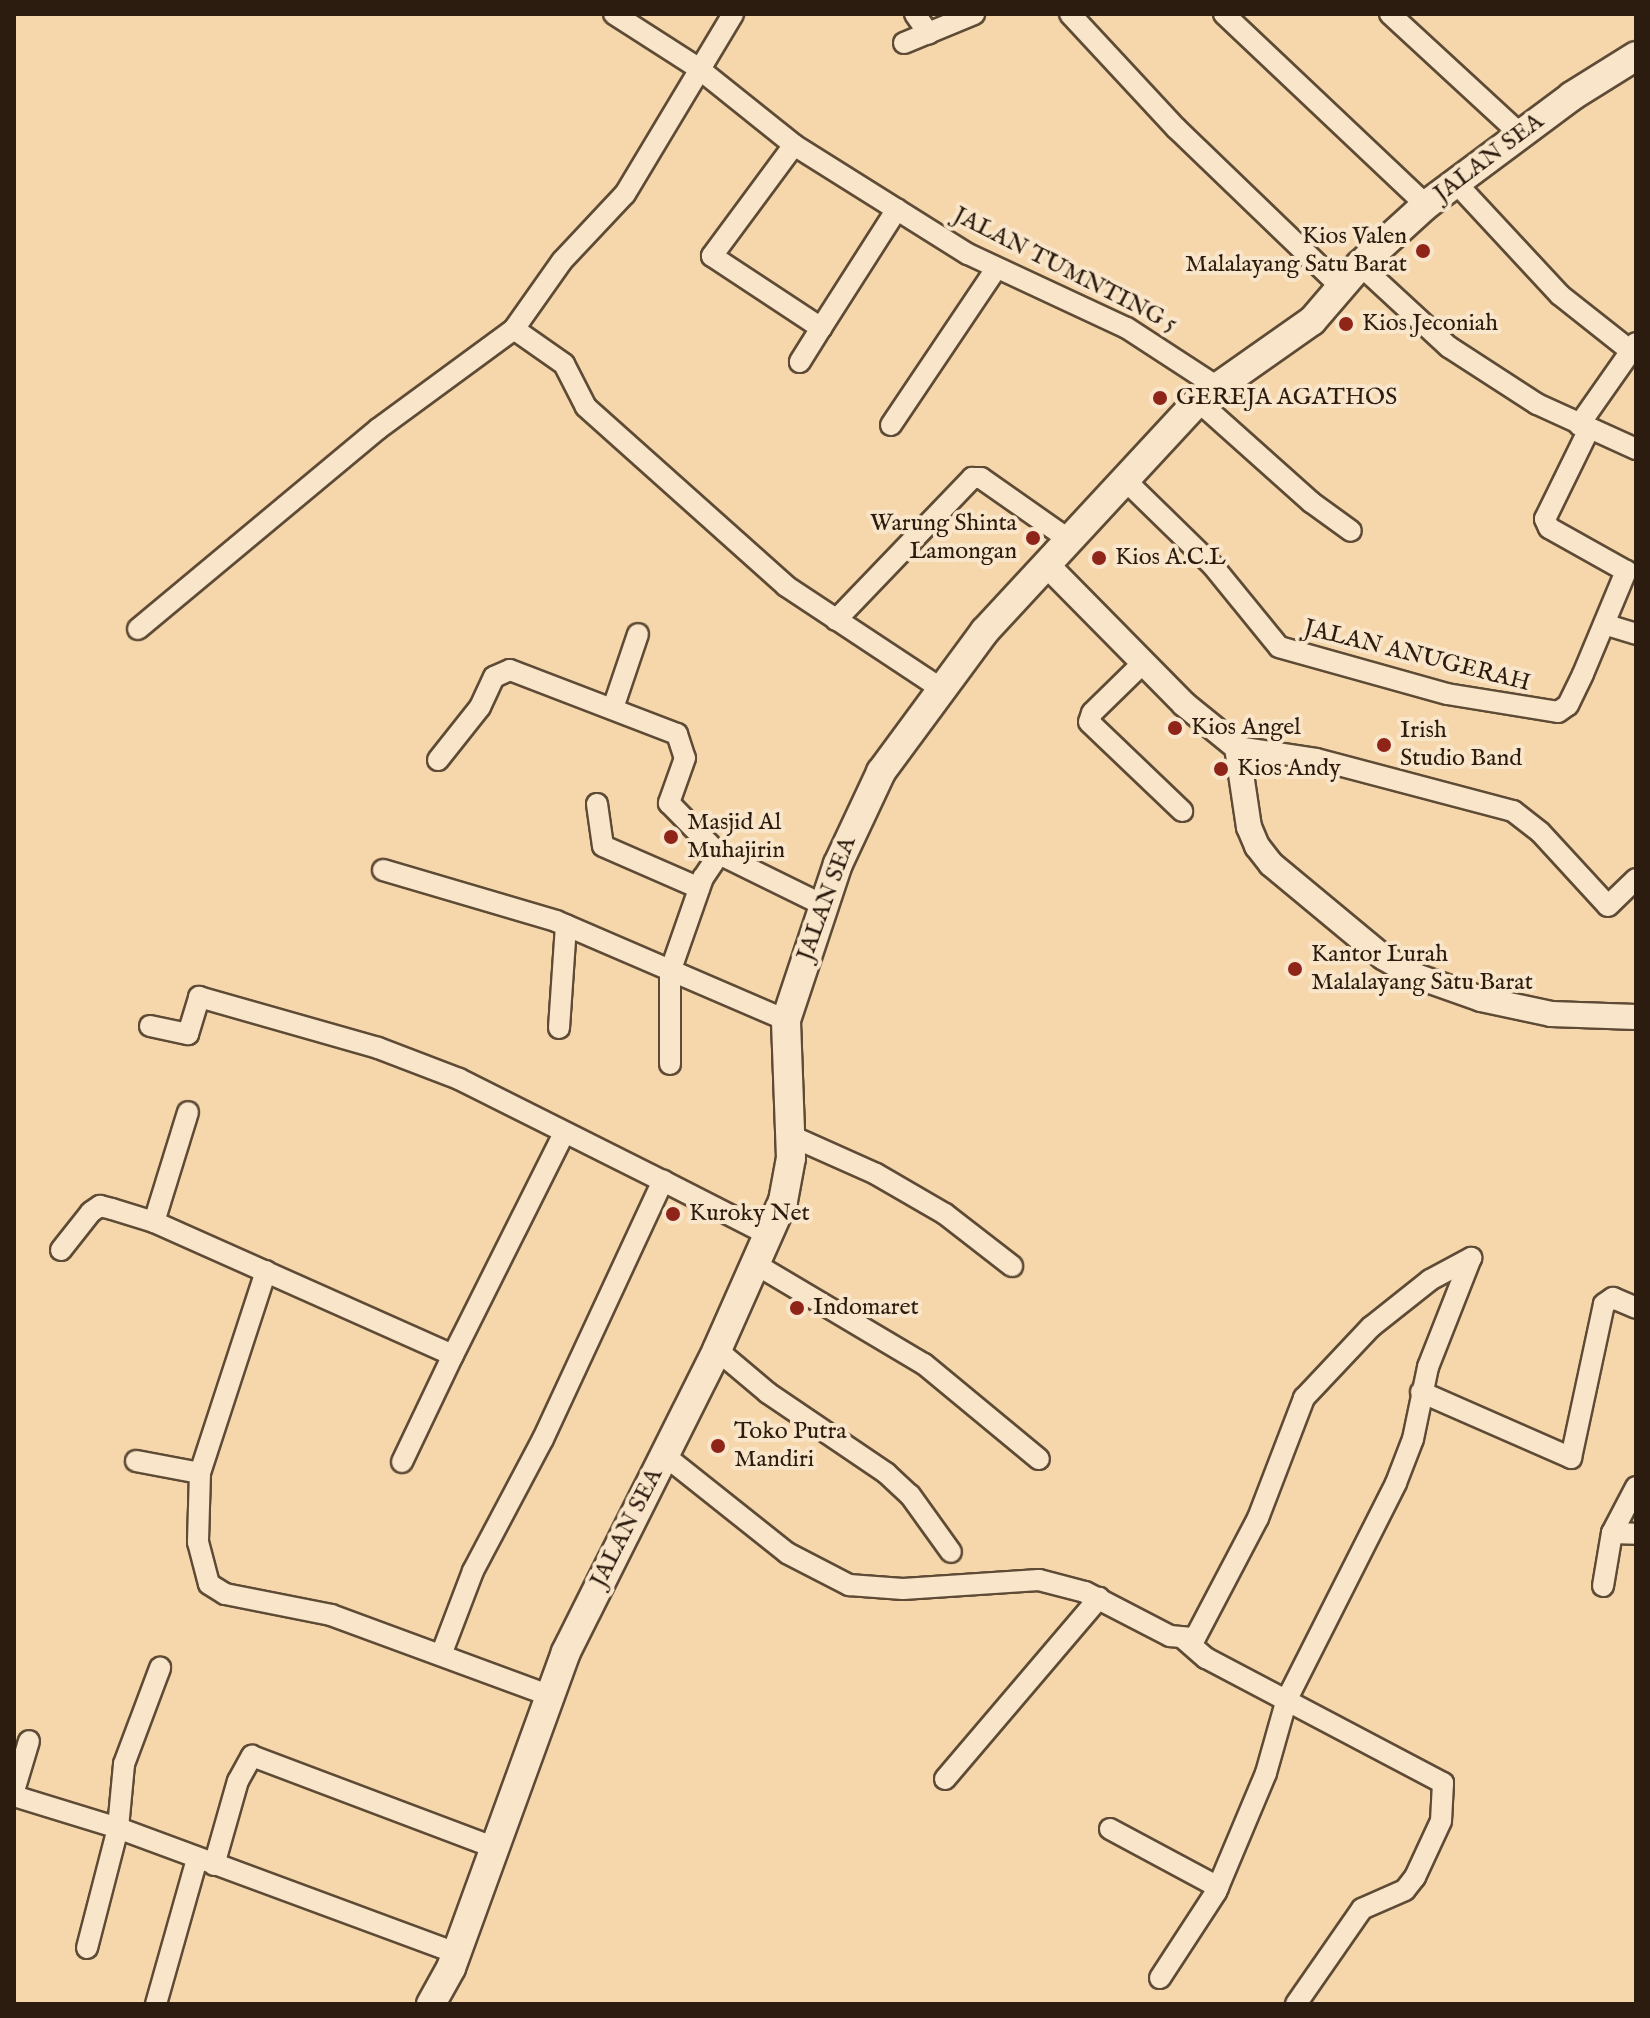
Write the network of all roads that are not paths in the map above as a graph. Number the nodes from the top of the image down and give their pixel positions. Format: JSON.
{"nodes":[{"id":1,"x":614,"y":14,"type":"edge"},
{"id":2,"x":733,"y":14,"type":"edge"},
{"id":3,"x":915,"y":14,"type":"edge"},
{"id":4,"x":974,"y":14,"type":"edge"},
{"id":5,"x":1070,"y":14,"type":"edge"},
{"id":6,"x":1224,"y":14,"type":"edge"},
{"id":7,"x":1395,"y":16,"type":"edge"},
{"id":8,"x":929,"y":34,"type":"junction"},
{"id":9,"x":904,"y":43,"type":"dead end"},
{"id":10,"x":1636,"y":56,"type":"edge"},
{"id":11,"x":698,"y":68,"type":"junction"},
{"id":12,"x":1521,"y":135,"type":"junction"},
{"id":13,"x":794,"y":145,"type":"junction"},
{"id":14,"x":1456,"y":183,"type":"junction"},
{"id":15,"x":1426,"y":205,"type":"junction"},
{"id":16,"x":897,"y":209,"type":"junction"},
{"id":17,"x":1360,"y":265,"type":"junction"},
{"id":18,"x":996,"y":269,"type":"junction"},
{"id":19,"x":1342,"y":288,"type":"junction"},
{"id":20,"x":821,"y":328,"type":"junction"},
{"id":21,"x":514,"y":329,"type":"junction"},
{"id":22,"x":1633,"y":347,"type":"edge"},
{"id":23,"x":800,"y":362,"type":"dead end"},
{"id":24,"x":1207,"y":394,"type":"junction"},
{"id":25,"x":891,"y":425,"type":"dead end"},
{"id":26,"x":1584,"y":427,"type":"junction"},
{"id":27,"x":1636,"y":449,"type":"edge"},
{"id":28,"x":1125,"y":480,"type":"junction"},
{"id":29,"x":1351,"y":531,"type":"dead end"},
{"id":30,"x":1071,"y":541,"type":"junction"},
{"id":31,"x":1048,"y":566,"type":"junction"},
{"id":32,"x":1631,"y":573,"type":"edge"},
{"id":33,"x":836,"y":620,"type":"junction"},
{"id":34,"x":1607,"y":625,"type":"junction"},
{"id":35,"x":138,"y":629,"type":"dead end"},
{"id":36,"x":638,"y":634,"type":"dead end"},
{"id":37,"x":1636,"y":634,"type":"edge"},
{"id":38,"x":1143,"y":663,"type":"junction"},
{"id":39,"x":940,"y":688,"type":"junction"},
{"id":40,"x":613,"y":708,"type":"junction"},
{"id":41,"x":1237,"y":747,"type":"junction"},
{"id":42,"x":438,"y":760,"type":"dead end"},
{"id":43,"x":597,"y":804,"type":"dead end"},
{"id":44,"x":1182,"y":811,"type":"dead end"},
{"id":45,"x":719,"y":854,"type":"junction"},
{"id":46,"x":383,"y":870,"type":"dead end"},
{"id":47,"x":1636,"y":879,"type":"edge"},
{"id":48,"x":699,"y":888,"type":"junction"},
{"id":49,"x":823,"y":905,"type":"junction"},
{"id":50,"x":566,"y":925,"type":"junction"},
{"id":51,"x":670,"y":972,"type":"junction"},
{"id":52,"x":1636,"y":1017,"type":"edge"},
{"id":53,"x":786,"y":1020,"type":"junction"},
{"id":54,"x":150,"y":1026,"type":"dead end"},
{"id":55,"x":559,"y":1028,"type":"dead end"},
{"id":56,"x":670,"y":1064,"type":"dead end"},
{"id":57,"x":188,"y":1112,"type":"dead end"},
{"id":58,"x":564,"y":1133,"type":"junction"},
{"id":59,"x":791,"y":1136,"type":"junction"},
{"id":60,"x":663,"y":1181,"type":"junction"},
{"id":61,"x":154,"y":1222,"type":"junction"},
{"id":62,"x":769,"y":1235,"type":"junction"},
{"id":63,"x":61,"y":1250,"type":"dead end"},
{"id":64,"x":757,"y":1265,"type":"junction"},
{"id":65,"x":1012,"y":1266,"type":"dead end"},
{"id":66,"x":266,"y":1271,"type":"junction"},
{"id":67,"x":1636,"y":1308,"type":"edge"},
{"id":68,"x":717,"y":1350,"type":"junction"},
{"id":69,"x":453,"y":1355,"type":"junction"},
{"id":70,"x":1421,"y":1392,"type":"junction"},
{"id":71,"x":664,"y":1455,"type":"junction"},
{"id":72,"x":1039,"y":1459,"type":"dead end"},
{"id":73,"x":136,"y":1461,"type":"dead end"},
{"id":74,"x":402,"y":1462,"type":"dead end"},
{"id":75,"x":200,"y":1473,"type":"junction"},
{"id":76,"x":1636,"y":1487,"type":"edge"},
{"id":77,"x":1612,"y":1533,"type":"junction"},
{"id":78,"x":1636,"y":1534,"type":"edge"},
{"id":79,"x":951,"y":1552,"type":"dead end"},
{"id":80,"x":1603,"y":1586,"type":"dead end"},
{"id":81,"x":1099,"y":1598,"type":"junction"},
{"id":82,"x":1185,"y":1640,"type":"junction"},
{"id":83,"x":441,"y":1655,"type":"junction"},
{"id":84,"x":160,"y":1668,"type":"dead end"},
{"id":85,"x":548,"y":1695,"type":"junction"},
{"id":86,"x":1287,"y":1699,"type":"junction"},
{"id":87,"x":29,"y":1741,"type":"dead end"},
{"id":88,"x":945,"y":1779,"type":"dead end"},
{"id":89,"x":14,"y":1793,"type":"edge"},
{"id":90,"x":118,"y":1828,"type":"junction"},
{"id":91,"x":1110,"y":1829,"type":"dead end"},
{"id":92,"x":493,"y":1847,"type":"junction"},
{"id":93,"x":205,"y":1862,"type":"junction"},
{"id":94,"x":1218,"y":1887,"type":"junction"},
{"id":95,"x":87,"y":1948,"type":"dead end"},
{"id":96,"x":456,"y":1953,"type":"junction"},
{"id":97,"x":1160,"y":1978,"type":"dead end"},
{"id":98,"x":156,"y":2004,"type":"edge"},
{"id":99,"x":431,"y":2004,"type":"edge"},
{"id":100,"x":1296,"y":2004,"type":"edge"}],
"edges":[{"from":1,"to":11,"type":"street","name":"JALAN TUMNTING 5"},
{"from":2,"to":11,"type":"street"},
{"from":3,"to":8,"type":"street"},
{"from":4,"to":8,"type":"street"},
{"from":5,"to":19,"type":"street"},
{"from":6,"to":15,"type":"street"},
{"from":7,"to":12,"type":"street"},
{"from":8,"to":9,"type":"street"},
{"from":10,"to":12,"type":"main road","name":"JALAN SEA"},
{"from":11,"to":13,"type":"street","name":"JALAN TUMNTING 5"},
{"from":11,"to":21,"type":"street"},
{"from":12,"to":14,"type":"main road","name":"JALAN SEA"},
{"from":13,"to":16,"type":"street","name":"JALAN TUMNTING 5"},
{"from":13,"to":20,"type":"street"},
{"from":14,"to":15,"type":"main road","name":"JALAN SEA"},
{"from":14,"to":22,"type":"street"},
{"from":15,"to":17,"type":"main road","name":"JALAN SEA"},
{"from":16,"to":18,"type":"street","name":"JALAN TUMNTING 5"},
{"from":16,"to":20,"type":"street"},
{"from":17,"to":19,"type":"main road","name":"JALAN SEA"},
{"from":17,"to":26,"type":"street"},
{"from":18,"to":24,"type":"street","name":"JALAN TUMNTING 5"},
{"from":18,"to":25,"type":"street"},
{"from":19,"to":24,"type":"main road","name":"JALAN SEA"},
{"from":20,"to":23,"type":"street"},
{"from":21,"to":33,"type":"street"},
{"from":21,"to":35,"type":"street"},
{"from":22,"to":26,"type":"street"},
{"from":24,"to":28,"type":"main road","name":"JALAN SEA"},
{"from":24,"to":29,"type":"street","name":"JALAN TUMNTING 5"},
{"from":26,"to":27,"type":"street"},
{"from":26,"to":32,"type":"street","name":"JALAN ANUGERAH"},
{"from":28,"to":30,"type":"main road","name":"JALAN SEA"},
{"from":28,"to":34,"type":"street","name":"JALAN ANUGERAH"},
{"from":30,"to":31,"type":"main road","name":"JALAN SEA"},
{"from":30,"to":33,"type":"street"},
{"from":31,"to":38,"type":"street"},
{"from":31,"to":39,"type":"main road","name":"JALAN SEA"},
{"from":32,"to":34,"type":"street","name":"JALAN ANUGERAH"},
{"from":33,"to":39,"type":"street"},
{"from":34,"to":37,"type":"street"},
{"from":36,"to":40,"type":"street"},
{"from":38,"to":41,"type":"street"},
{"from":38,"to":44,"type":"street"},
{"from":39,"to":49,"type":"main road","name":"JALAN SEA"},
{"from":40,"to":42,"type":"street"},
{"from":40,"to":45,"type":"street"},
{"from":41,"to":47,"type":"street"},
{"from":41,"to":52,"type":"street"},
{"from":43,"to":48,"type":"street"},
{"from":45,"to":48,"type":"street"},
{"from":45,"to":49,"type":"street"},
{"from":46,"to":50,"type":"street"},
{"from":48,"to":51,"type":"street"},
{"from":49,"to":53,"type":"main road","name":"JALAN SEA"},
{"from":50,"to":51,"type":"street"},
{"from":50,"to":55,"type":"street"},
{"from":51,"to":53,"type":"street"},
{"from":51,"to":56,"type":"street"},
{"from":53,"to":59,"type":"main road","name":"JALAN SEA"},
{"from":54,"to":58,"type":"street"},
{"from":57,"to":61,"type":"street"},
{"from":58,"to":60,"type":"street"},
{"from":58,"to":69,"type":"street"},
{"from":59,"to":62,"type":"main road","name":"JALAN SEA"},
{"from":59,"to":65,"type":"street"},
{"from":60,"to":62,"type":"street"},
{"from":60,"to":83,"type":"street"},
{"from":61,"to":63,"type":"street"},
{"from":61,"to":66,"type":"street"},
{"from":62,"to":64,"type":"main road","name":"JALAN SEA"},
{"from":64,"to":68,"type":"main road","name":"JALAN SEA"},
{"from":64,"to":72,"type":"street"},
{"from":66,"to":69,"type":"street"},
{"from":66,"to":75,"type":"street"},
{"from":67,"to":70,"type":"street"},
{"from":68,"to":71,"type":"main road","name":"JALAN SEA"},
{"from":68,"to":79,"type":"street"},
{"from":69,"to":74,"type":"street"},
{"from":70,"to":82,"type":"street"},
{"from":70,"to":86,"type":"street"},
{"from":71,"to":81,"type":"street"},
{"from":71,"to":85,"type":"main road","name":"JALAN SEA"},
{"from":73,"to":75,"type":"street"},
{"from":75,"to":83,"type":"street"},
{"from":76,"to":77,"type":"street"},
{"from":77,"to":78,"type":"street"},
{"from":77,"to":80,"type":"street"},
{"from":81,"to":82,"type":"street"},
{"from":81,"to":88,"type":"street"},
{"from":82,"to":86,"type":"street"},
{"from":83,"to":85,"type":"street"},
{"from":84,"to":90,"type":"street"},
{"from":85,"to":92,"type":"main road","name":"JALAN SEA"},
{"from":86,"to":94,"type":"street"},
{"from":86,"to":100,"type":"street"},
{"from":87,"to":89,"type":"street"},
{"from":89,"to":90,"type":"street"},
{"from":90,"to":93,"type":"street"},
{"from":90,"to":95,"type":"street"},
{"from":91,"to":94,"type":"street"},
{"from":92,"to":93,"type":"street"},
{"from":92,"to":96,"type":"main road","name":"JALAN SEA"},
{"from":93,"to":96,"type":"street"},
{"from":93,"to":98,"type":"street"},
{"from":94,"to":97,"type":"street"},
{"from":96,"to":99,"type":"main road","name":"JALAN SEA"}]}
